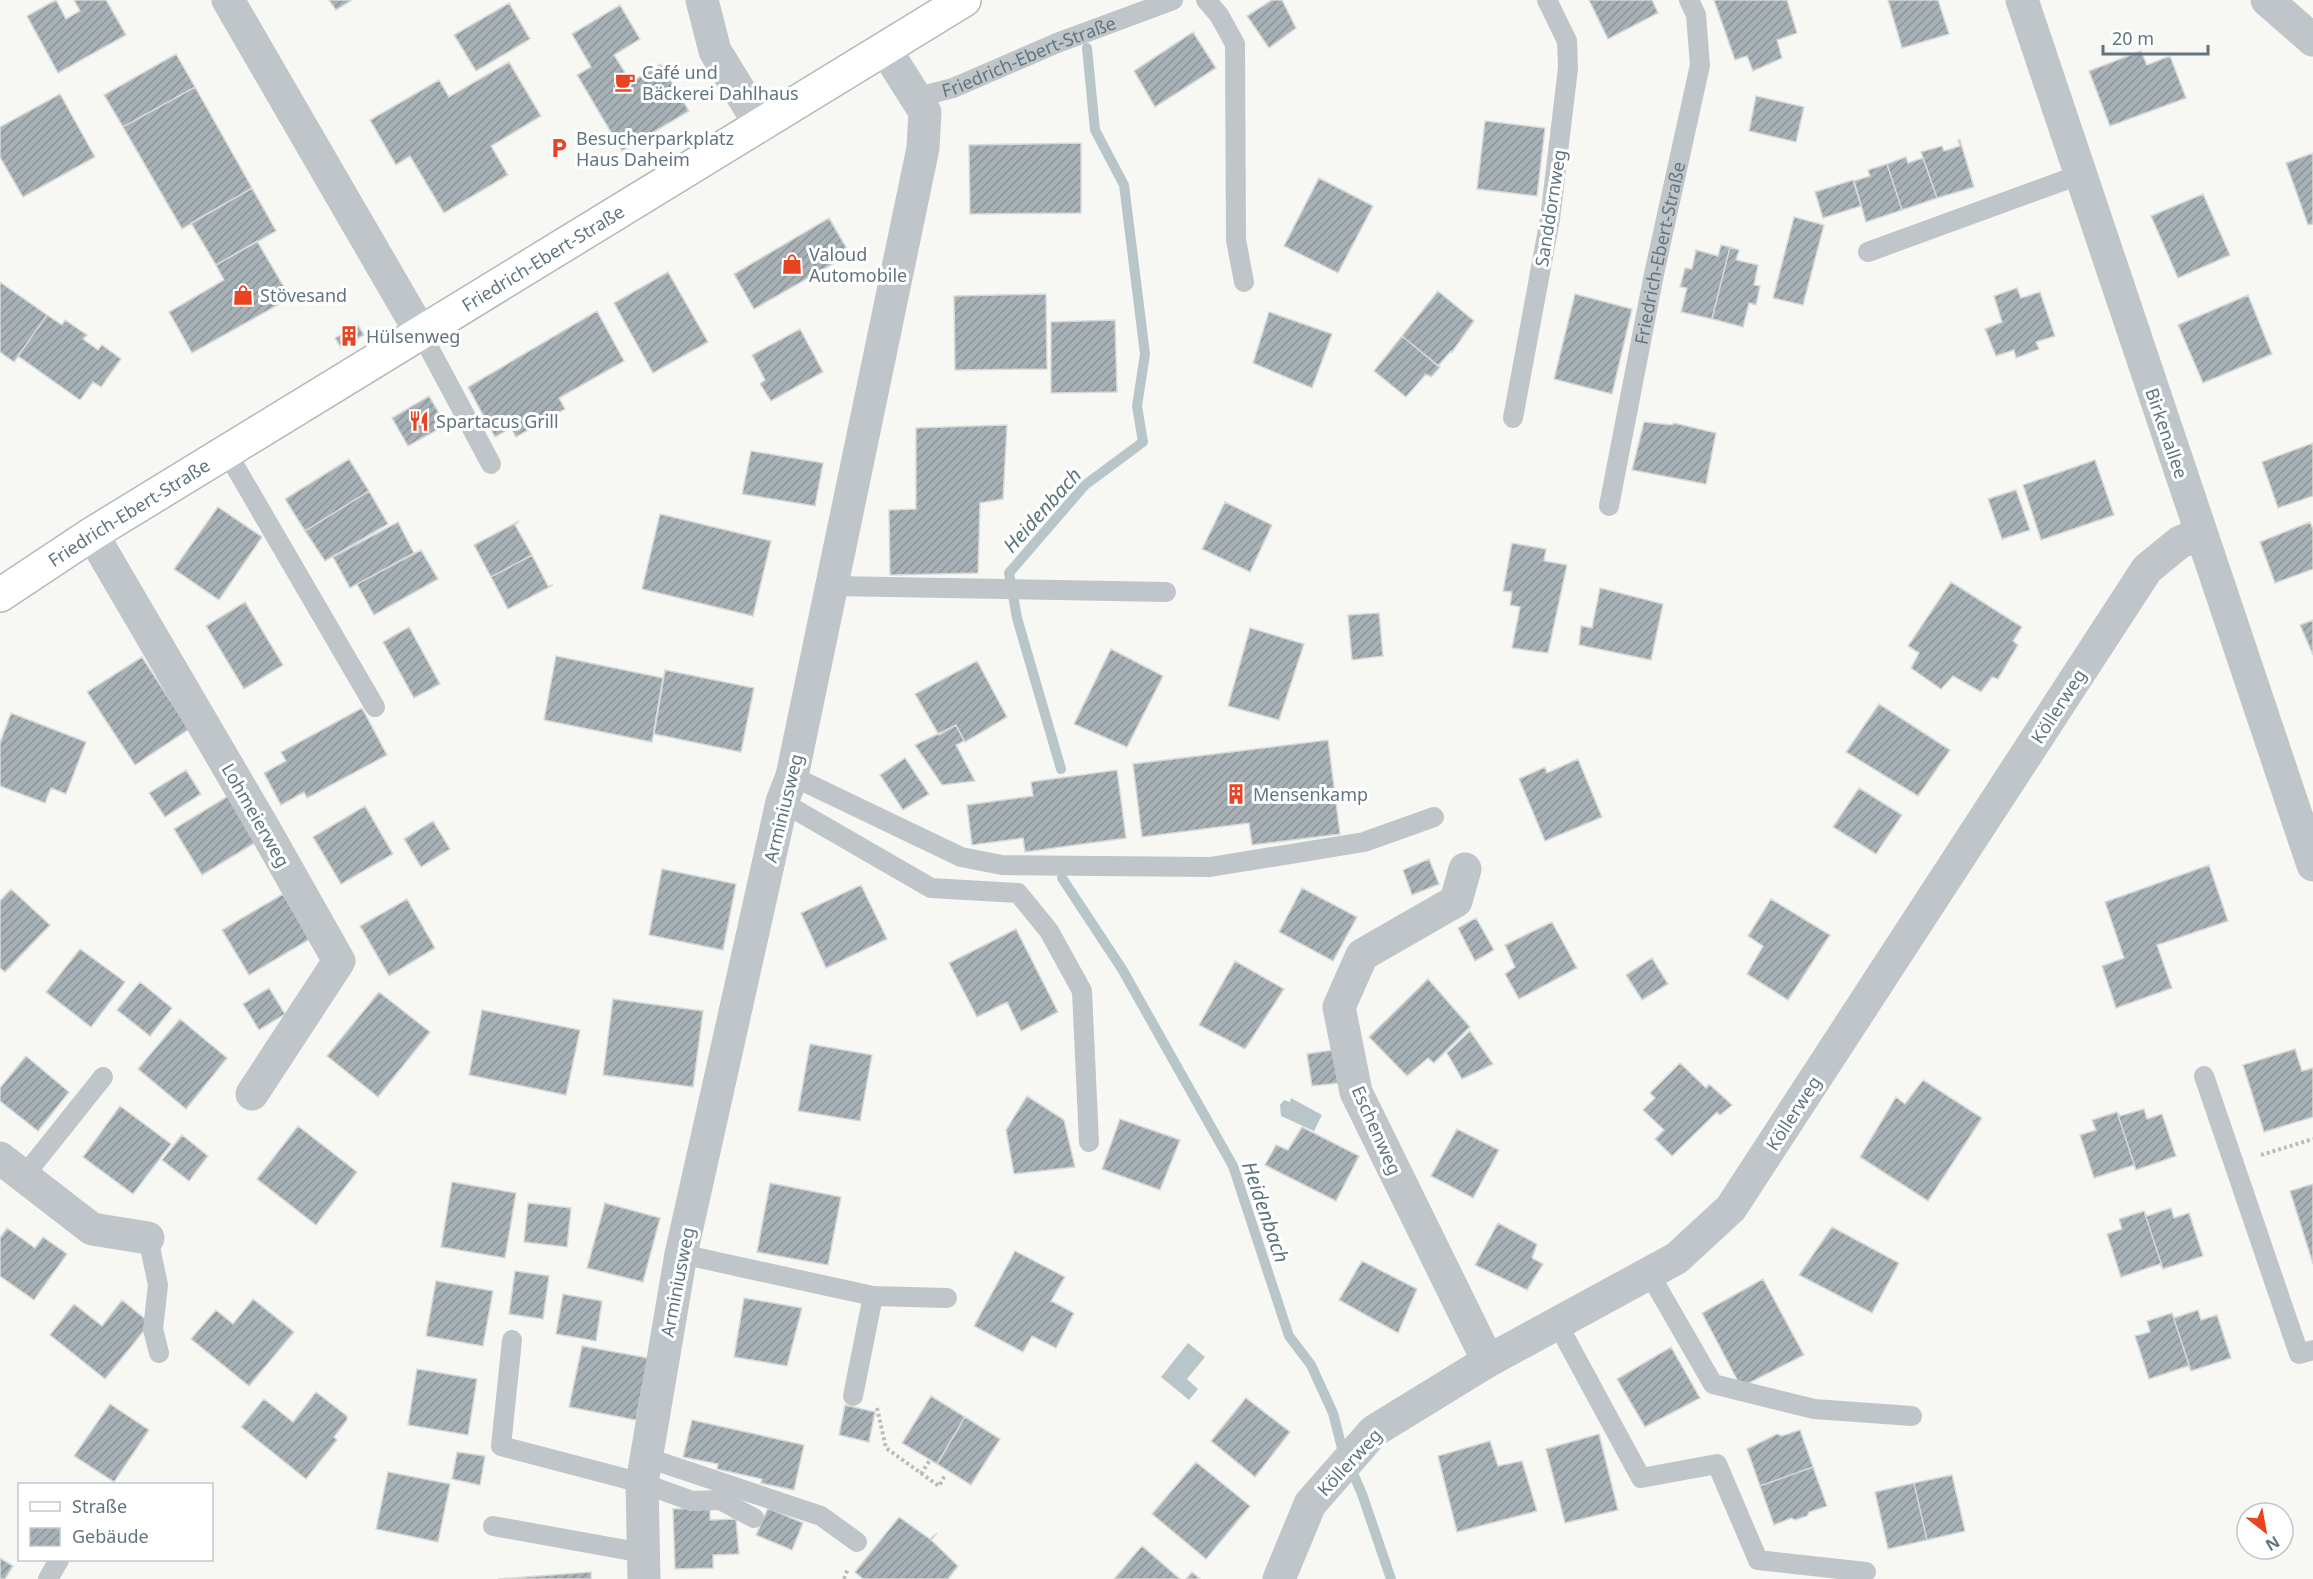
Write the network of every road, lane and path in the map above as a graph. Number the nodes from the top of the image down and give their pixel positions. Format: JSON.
{"nodes":[{"id":1,"x":228,"y":0,"type":"edge"},
{"id":2,"x":702,"y":0,"type":"edge"},
{"id":3,"x":964,"y":0,"type":"edge"},
{"id":4,"x":1173,"y":0,"type":"edge"},
{"id":5,"x":1206,"y":0,"type":"edge"},
{"id":6,"x":1547,"y":0,"type":"edge"},
{"id":7,"x":1689,"y":0,"type":"edge"},
{"id":8,"x":2022,"y":0,"type":"edge"},
{"id":9,"x":2266,"y":0,"type":"edge"},
{"id":10,"x":2313,"y":40,"type":"edge"},
{"id":11,"x":885,"y":49,"type":"junction"},
{"id":12,"x":918,"y":97,"type":"junction"},
{"id":13,"x":761,"y":126,"type":"junction"},
{"id":14,"x":2079,"y":175,"type":"junction"},
{"id":15,"x":1868,"y":252,"type":"dead end"},
{"id":16,"x":1244,"y":282,"type":"dead end"},
{"id":17,"x":421,"y":333,"type":"junction"},
{"id":18,"x":1513,"y":418,"type":"dead end"},
{"id":19,"x":226,"y":451,"type":"junction"},
{"id":20,"x":491,"y":464,"type":"dead end"},
{"id":21,"x":1609,"y":506,"type":"dead end"},
{"id":22,"x":92,"y":534,"type":"junction"},
{"id":23,"x":2201,"y":534,"type":"junction"},
{"id":24,"x":832,"y":586,"type":"junction"},
{"id":25,"x":1166,"y":592,"type":"dead end"},
{"id":26,"x":0,"y":595,"type":"edge"},
{"id":27,"x":375,"y":707,"type":"dead end"},
{"id":28,"x":787,"y":789,"type":"junction"},
{"id":29,"x":1434,"y":817,"type":"dead end"},
{"id":30,"x":2313,"y":865,"type":"edge"},
{"id":31,"x":1465,"y":869,"type":"dead end"},
{"id":32,"x":2204,"y":1076,"type":"dead end"},
{"id":33,"x":103,"y":1077,"type":"dead end"},
{"id":34,"x":252,"y":1094,"type":"dead end"},
{"id":35,"x":2313,"y":1138,"type":"edge"},
{"id":36,"x":1089,"y":1142,"type":"dead end"},
{"id":37,"x":2234,"y":1164,"type":"junction"},
{"id":38,"x":12,"y":1167,"type":"edge"},
{"id":39,"x":148,"y":1239,"type":"joint"},
{"id":40,"x":681,"y":1254,"type":"junction"},
{"id":41,"x":1649,"y":1273,"type":"junction"},
{"id":42,"x":873,"y":1296,"type":"junction"},
{"id":43,"x":947,"y":1298,"type":"dead end"},
{"id":44,"x":1557,"y":1323,"type":"junction"},
{"id":45,"x":512,"y":1340,"type":"dead end"},
{"id":46,"x":2313,"y":1350,"type":"edge"},
{"id":47,"x":159,"y":1353,"type":"dead end"},
{"id":48,"x":1488,"y":1361,"type":"junction"},
{"id":49,"x":853,"y":1396,"type":"dead end"},
{"id":50,"x":876,"y":1403,"type":"dead end"},
{"id":51,"x":1912,"y":1416,"type":"dead end"},
{"id":52,"x":930,"y":1460,"type":"dead end"},
{"id":53,"x":644,"y":1472,"type":"junction"},
{"id":54,"x":921,"y":1474,"type":"junction"},
{"id":55,"x":945,"y":1475,"type":"dead end"},
{"id":56,"x":754,"y":1518,"type":"dead end"},
{"id":57,"x":494,"y":1526,"type":"dead end"},
{"id":58,"x":857,"y":1542,"type":"dead end"},
{"id":59,"x":58,"y":1561,"type":"edge"},
{"id":60,"x":643,"y":1566,"type":"edge"},
{"id":61,"x":1866,"y":1572,"type":"dead end"},
{"id":62,"x":48,"y":1579,"type":"edge"},
{"id":63,"x":1280,"y":1579,"type":"edge"}],
"edges":[{"from":1,"to":17,"type":"street"},
{"from":2,"to":13,"type":"street"},
{"from":3,"to":11,"type":"main road","name":"Friedrich-Ebert-Straße"},
{"from":4,"to":12,"type":"lane","name":"Friedrich-Ebert-Straße"},
{"from":5,"to":16,"type":"lane"},
{"from":6,"to":18,"type":"lane","name":"Sanddornweg"},
{"from":7,"to":21,"type":"lane","name":"Friedrich-Ebert-Straße"},
{"from":8,"to":14,"type":"street","name":"Birkenallee"},
{"from":9,"to":10,"type":"street"},
{"from":11,"to":12,"type":"street","name":"Arminiusweg"},
{"from":11,"to":13,"type":"main road","name":"Friedrich-Ebert-Straße"},
{"from":12,"to":24,"type":"street","name":"Arminiusweg"},
{"from":13,"to":17,"type":"main road","name":"Friedrich-Ebert-Straße"},
{"from":14,"to":15,"type":"lane"},
{"from":14,"to":23,"type":"street","name":"Birkenallee"},
{"from":17,"to":19,"type":"main road","name":"Friedrich-Ebert-Straße"},
{"from":17,"to":20,"type":"lane"},
{"from":19,"to":22,"type":"main road","name":"Friedrich-Ebert-Straße"},
{"from":19,"to":27,"type":"lane"},
{"from":22,"to":26,"type":"main road","name":"Friedrich-Ebert-Straße"},
{"from":22,"to":34,"type":"street","name":"Lohmeierweg"},
{"from":23,"to":30,"type":"street","name":"Birkenallee"},
{"from":23,"to":41,"type":"street","name":"Köllerweg"},
{"from":24,"to":25,"type":"lane"},
{"from":24,"to":28,"type":"street","name":"Arminiusweg"},
{"from":28,"to":29,"type":"lane"},
{"from":28,"to":36,"type":"lane"},
{"from":28,"to":40,"type":"street","name":"Arminiusweg"},
{"from":31,"to":48,"type":"street","name":"Eschenweg"},
{"from":32,"to":37,"type":"lane"},
{"from":33,"to":38,"type":"lane"},
{"from":35,"to":37,"type":"path"},
{"from":37,"to":46,"type":"lane"},
{"from":38,"to":39,"type":"street"},
{"from":39,"to":47,"type":"lane"},
{"from":40,"to":42,"type":"lane"},
{"from":40,"to":53,"type":"street","name":"Arminiusweg"},
{"from":41,"to":44,"type":"street","name":"Köllerweg"},
{"from":41,"to":51,"type":"lane"},
{"from":42,"to":43,"type":"lane"},
{"from":42,"to":49,"type":"lane"},
{"from":44,"to":48,"type":"street","name":"Köllerweg"},
{"from":44,"to":61,"type":"lane"},
{"from":45,"to":53,"type":"lane"},
{"from":48,"to":63,"type":"street","name":"Köllerweg"},
{"from":50,"to":54,"type":"path"},
{"from":52,"to":54,"type":"path"},
{"from":53,"to":56,"type":"lane"},
{"from":53,"to":58,"type":"lane"},
{"from":53,"to":60,"type":"street","name":"Arminiusweg"},
{"from":54,"to":55,"type":"path"},
{"from":57,"to":60,"type":"lane"},
{"from":59,"to":62,"type":"lane"}]}
